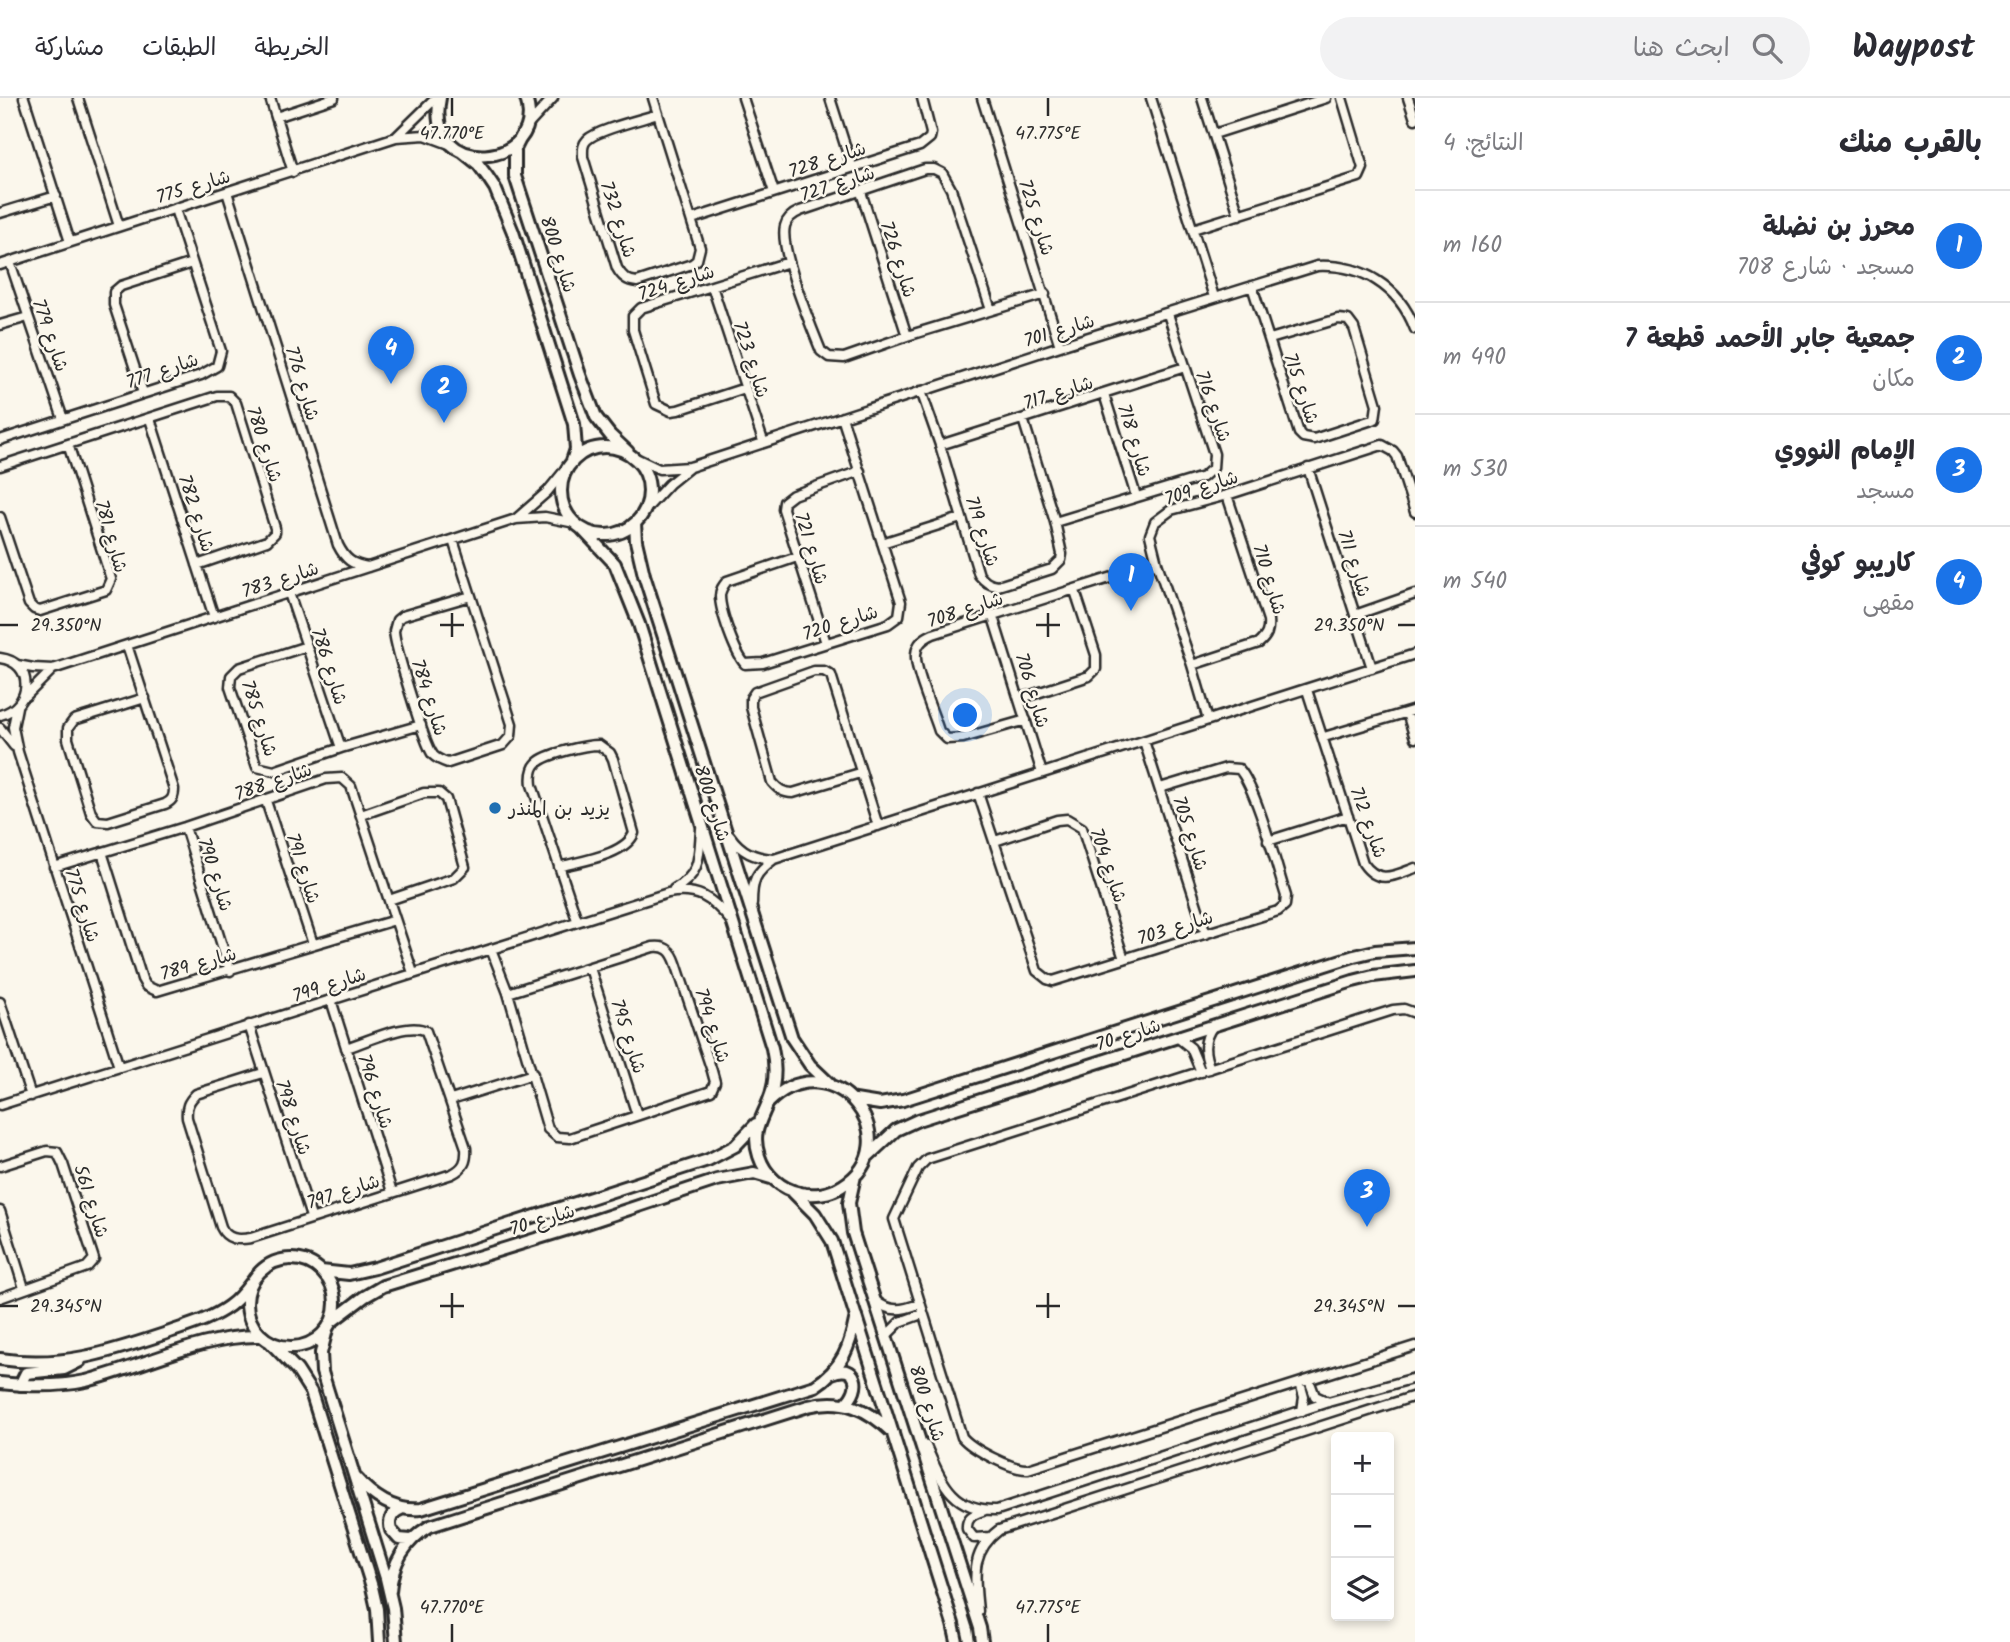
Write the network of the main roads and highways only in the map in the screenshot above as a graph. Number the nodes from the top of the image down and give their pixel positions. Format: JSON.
{"nodes":[{"id":1,"x":438,"y":98,"type":"edge"},
{"id":2,"x":526,"y":98,"type":"edge"},
{"id":3,"x":524,"y":131,"type":"junction"},
{"id":4,"x":459,"y":149,"type":"junction"},
{"id":5,"x":632,"y":455,"type":"junction"},
{"id":6,"x":568,"y":466,"type":"junction"},
{"id":7,"x":635,"y":523,"type":"junction"},
{"id":8,"x":578,"y":526,"type":"junction"},
{"id":9,"x":1415,"y":948,"type":"edge"},
{"id":10,"x":1415,"y":971,"type":"edge"},
{"id":11,"x":833,"y":1085,"type":"junction"},
{"id":12,"x":855,"y":1100,"type":"junction"},
{"id":13,"x":768,"y":1103,"type":"junction"},
{"id":14,"x":758,"y":1122,"type":"junction"},
{"id":15,"x":865,"y":1159,"type":"junction"},
{"id":16,"x":856,"y":1175,"type":"junction"},
{"id":17,"x":772,"y":1178,"type":"junction"},
{"id":18,"x":791,"y":1190,"type":"junction"},
{"id":19,"x":321,"y":1271,"type":"junction"},
{"id":20,"x":258,"y":1274,"type":"junction"},
{"id":21,"x":856,"y":1315,"type":"junction"},
{"id":22,"x":329,"y":1325,"type":"junction"},
{"id":23,"x":266,"y":1339,"type":"junction"},
{"id":24,"x":0,"y":1359,"type":"edge"},
{"id":25,"x":82,"y":1359,"type":"junction"},
{"id":26,"x":832,"y":1373,"type":"junction"},
{"id":27,"x":0,"y":1383,"type":"edge"},
{"id":28,"x":20,"y":1385,"type":"junction"},
{"id":29,"x":845,"y":1404,"type":"junction"},
{"id":30,"x":893,"y":1433,"type":"junction"},
{"id":31,"x":355,"y":1476,"type":"junction"},
{"id":32,"x":401,"y":1508,"type":"junction"},
{"id":33,"x":411,"y":1540,"type":"junction"},
{"id":34,"x":390,"y":1591,"type":"junction"},
{"id":35,"x":379,"y":1642,"type":"edge"},
{"id":36,"x":396,"y":1642,"type":"edge"},
{"id":37,"x":957,"y":1642,"type":"edge"},
{"id":38,"x":982,"y":1642,"type":"edge"}],
"edges":[{"from":1,"to":4,"type":"main road","name":"شارع 800"},
{"from":2,"to":3,"type":"main road","name":"شارع 800"},
{"from":3,"to":4,"type":"main road"},
{"from":3,"to":5,"type":"main road","name":"شارع 800"},
{"from":4,"to":6,"type":"main road","name":"شارع 800"},
{"from":5,"to":6,"type":"main road"},
{"from":5,"to":7,"type":"main road"},
{"from":6,"to":8,"type":"main road"},
{"from":7,"to":8,"type":"main road"},
{"from":7,"to":11,"type":"main road","name":"شارع 800"},
{"from":8,"to":13,"type":"main road","name":"شارع 800"},
{"from":9,"to":12,"type":"main road","name":"شارع 70"},
{"from":10,"to":15,"type":"main road","name":"شارع 70"},
{"from":11,"to":12,"type":"main road"},
{"from":11,"to":13,"type":"main road"},
{"from":12,"to":15,"type":"main road"},
{"from":13,"to":14,"type":"main road"},
{"from":14,"to":17,"type":"main road"},
{"from":14,"to":19,"type":"main road","name":"شارع 70"},
{"from":15,"to":16,"type":"main road"},
{"from":16,"to":18,"type":"main road"},
{"from":16,"to":38,"type":"main road","name":"شارع 800"},
{"from":17,"to":18,"type":"main road"},
{"from":17,"to":22,"type":"main road","name":"شارع 70"},
{"from":18,"to":21,"type":"main road"},
{"from":19,"to":20,"type":"main road"},
{"from":19,"to":22,"type":"main road"},
{"from":20,"to":23,"type":"main road"},
{"from":20,"to":25,"type":"main road"},
{"from":21,"to":26,"type":"main road"},
{"from":21,"to":30,"type":"main road"},
{"from":22,"to":23,"type":"main road"},
{"from":22,"to":31,"type":"main road"},
{"from":23,"to":28,"type":"main road"},
{"from":23,"to":35,"type":"main road"},
{"from":24,"to":25,"type":"main road"},
{"from":25,"to":28,"type":"main road"},
{"from":26,"to":29,"type":"main road"},
{"from":26,"to":32,"type":"main road"},
{"from":27,"to":28,"type":"main road"},
{"from":29,"to":30,"type":"main road"},
{"from":29,"to":33,"type":"main road"},
{"from":30,"to":37,"type":"main road"},
{"from":31,"to":32,"type":"main road"},
{"from":31,"to":34,"type":"main road"},
{"from":32,"to":33,"type":"main road"},
{"from":33,"to":34,"type":"main road"},
{"from":34,"to":36,"type":"main road"}]}
